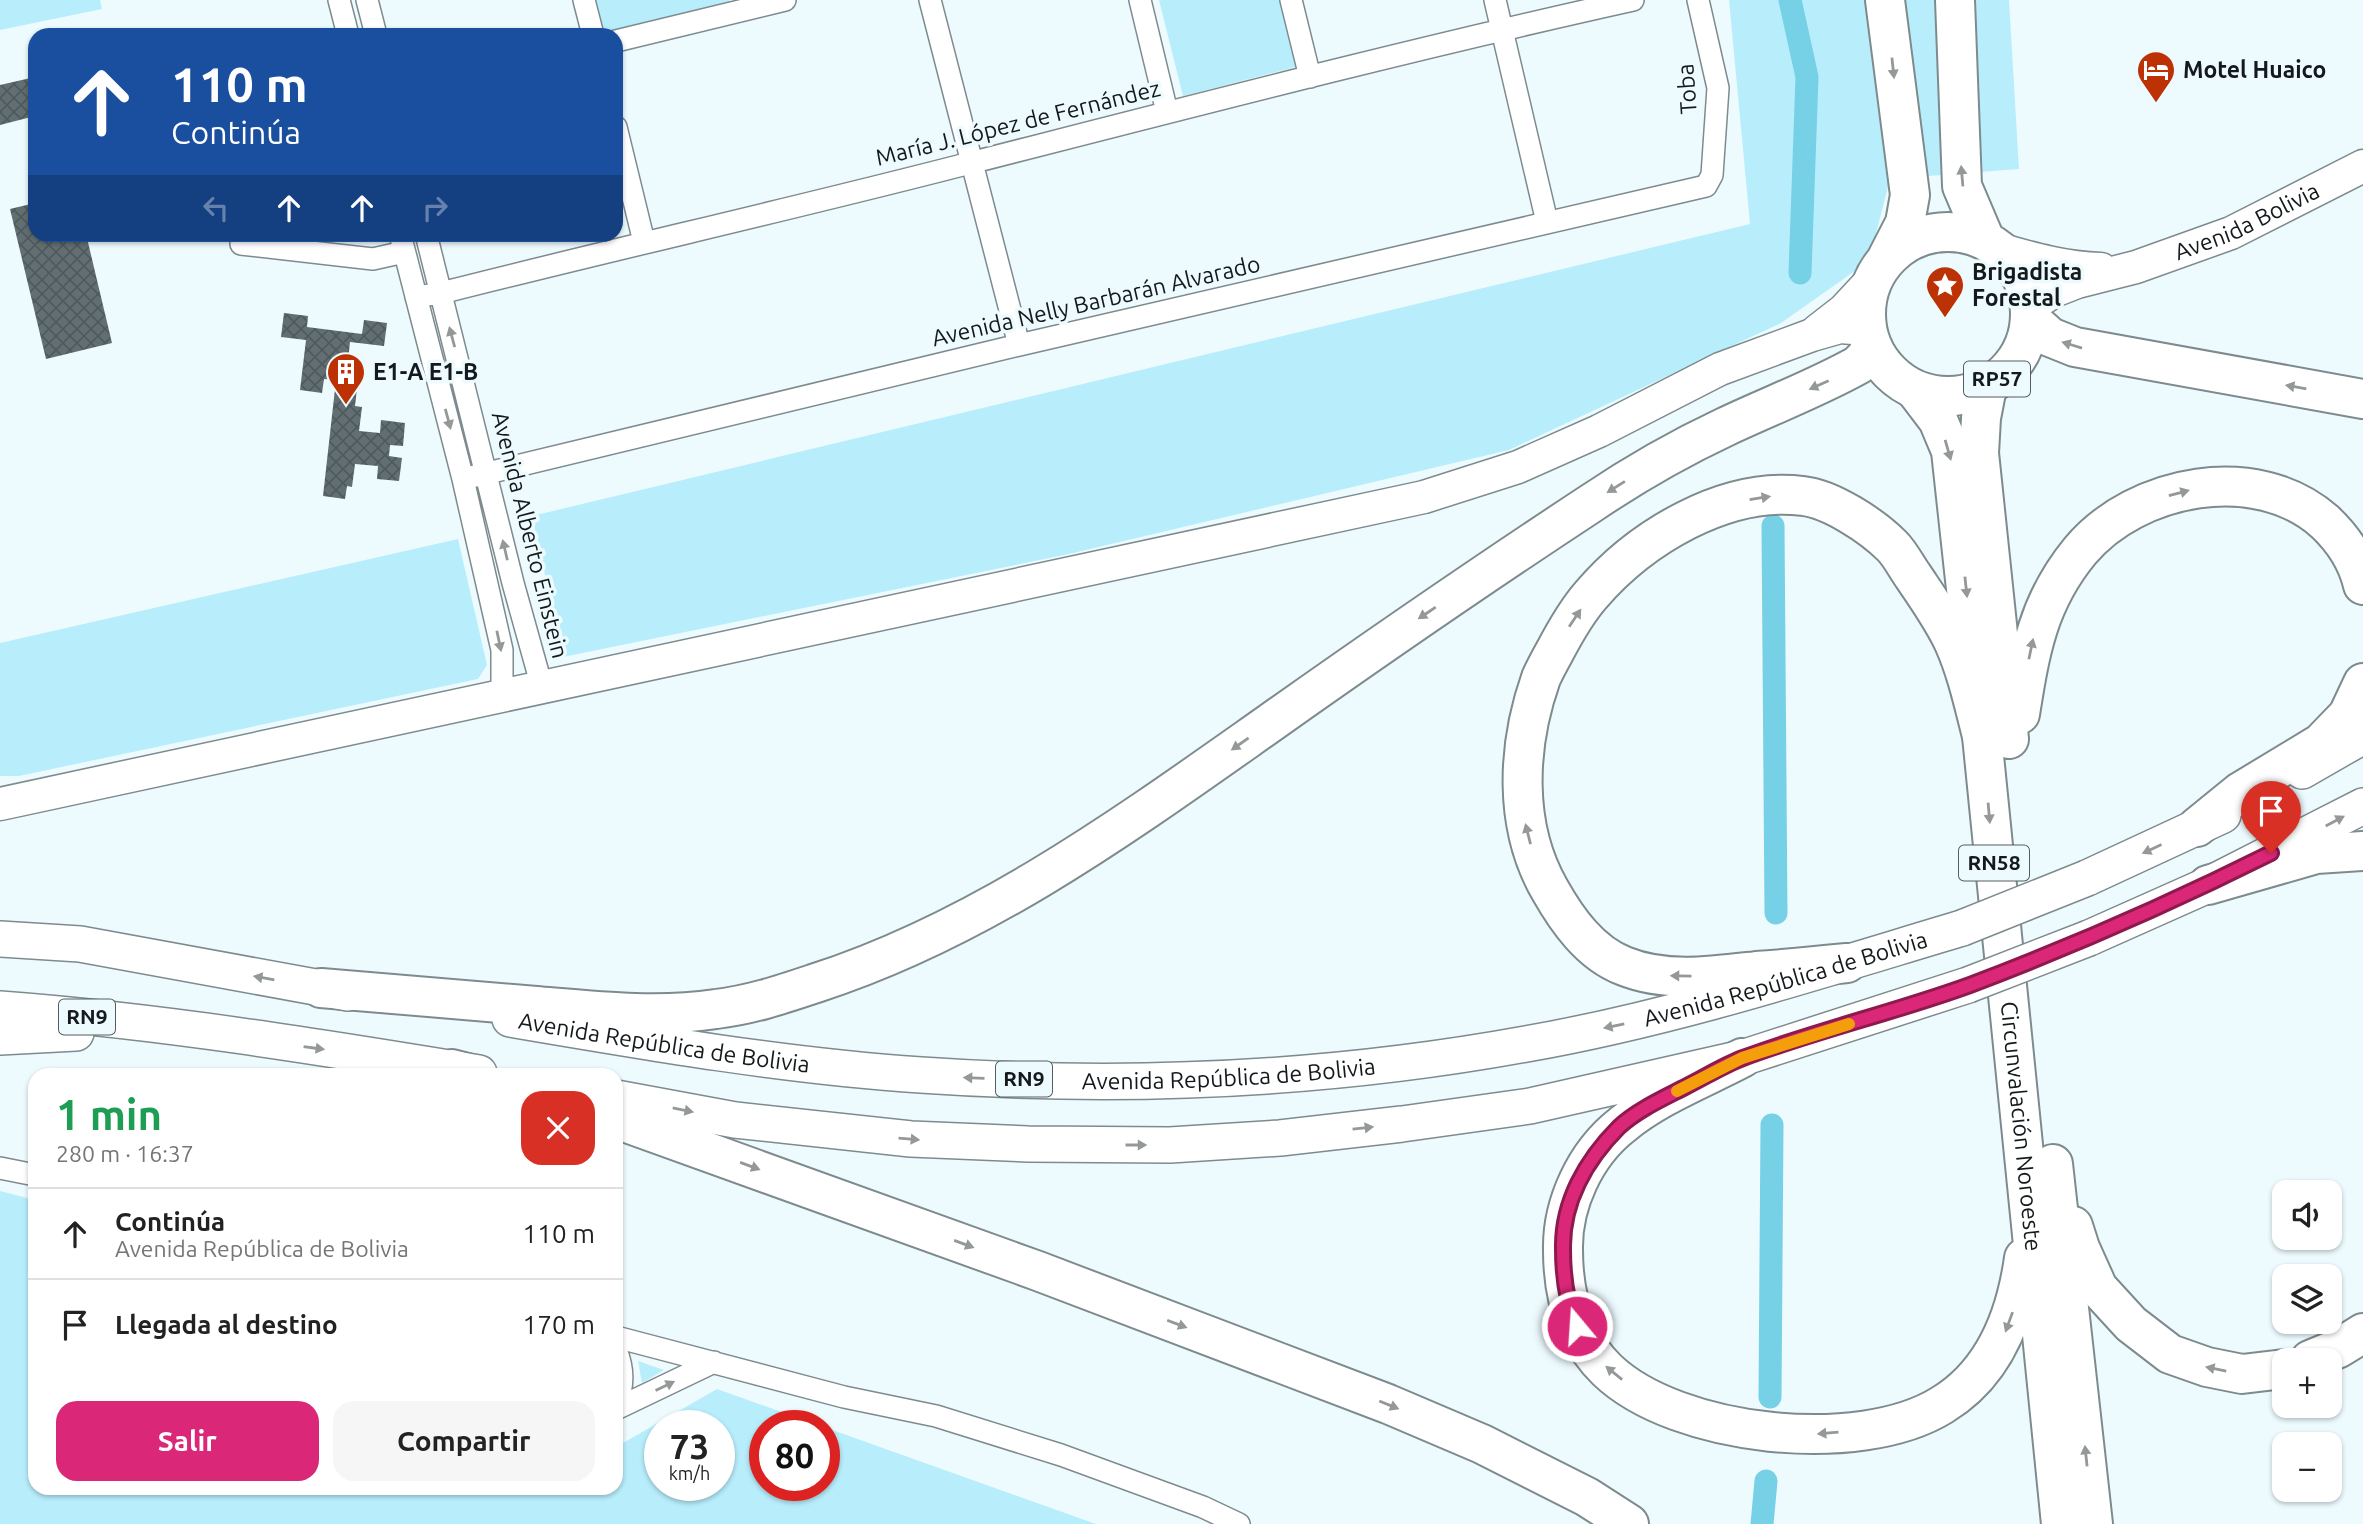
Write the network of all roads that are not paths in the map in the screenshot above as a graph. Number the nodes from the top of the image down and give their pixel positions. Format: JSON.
{"nodes":[{"id":1,"x":339,"y":0,"type":"edge"},
{"id":2,"x":367,"y":0,"type":"edge"},
{"id":3,"x":584,"y":0,"type":"edge"},
{"id":4,"x":785,"y":0,"type":"edge"},
{"id":5,"x":930,"y":0,"type":"edge"},
{"id":6,"x":1140,"y":0,"type":"edge"},
{"id":7,"x":1291,"y":0,"type":"edge"},
{"id":8,"x":1496,"y":0,"type":"edge"},
{"id":9,"x":1633,"y":0,"type":"edge"},
{"id":10,"x":1698,"y":0,"type":"edge"},
{"id":11,"x":1885,"y":0,"type":"edge"},
{"id":12,"x":1955,"y":0,"type":"edge"},
{"id":13,"x":742,"y":5,"type":"edge"},
{"id":14,"x":346,"y":28,"type":"edge"},
{"id":15,"x":374,"y":28,"type":"edge"},
{"id":16,"x":591,"y":28,"type":"edge"},
{"id":17,"x":1503,"y":29,"type":"junction"},
{"id":18,"x":623,"y":39,"type":"edge"},
{"id":19,"x":1310,"y":76,"type":"junction"},
{"id":20,"x":1167,"y":111,"type":"junction"},
{"id":21,"x":623,"y":156,"type":"edge"},
{"id":22,"x":972,"y":163,"type":"junction"},
{"id":23,"x":2363,"y":166,"type":"edge"},
{"id":24,"x":1712,"y":175,"type":"joint"},
{"id":25,"x":1547,"y":222,"type":"junction"},
{"id":26,"x":428,"y":242,"type":"edge"},
{"id":27,"x":644,"y":242,"type":"junction"},
{"id":28,"x":402,"y":243,"type":"edge"},
{"id":29,"x":242,"y":244,"type":"dead end"},
{"id":30,"x":1992,"y":244,"type":"junction"},
{"id":31,"x":1880,"y":268,"type":"junction"},
{"id":32,"x":2127,"y":270,"type":"junction"},
{"id":33,"x":440,"y":293,"type":"junction"},
{"id":34,"x":416,"y":298,"type":"junction"},
{"id":35,"x":2031,"y":313,"type":"junction"},
{"id":36,"x":1812,"y":335,"type":"junction"},
{"id":37,"x":1869,"y":337,"type":"junction"},
{"id":38,"x":1019,"y":345,"type":"junction"},
{"id":39,"x":1987,"y":387,"type":"junction"},
{"id":40,"x":1916,"y":391,"type":"junction"},
{"id":41,"x":2363,"y":398,"type":"edge"},
{"id":42,"x":487,"y":474,"type":"junction"},
{"id":43,"x":463,"y":479,"type":"junction"},
{"id":44,"x":1973,"y":520,"type":"junction"},
{"id":45,"x":2363,"y":585,"type":"edge"},
{"id":46,"x":2363,"y":683,"type":"edge"},
{"id":47,"x":542,"y":687,"type":"junction"},
{"id":48,"x":502,"y":696,"type":"junction"},
{"id":49,"x":1982,"y":736,"type":"junction"},
{"id":50,"x":2363,"y":736,"type":"edge"},
{"id":51,"x":2011,"y":764,"type":"junction"},
{"id":52,"x":0,"y":804,"type":"edge"},
{"id":53,"x":2363,"y":806,"type":"edge"},
{"id":54,"x":2197,"y":827,"type":"junction"},
{"id":55,"x":2363,"y":850,"type":"edge"},
{"id":56,"x":2208,"y":885,"type":"junction"},
{"id":57,"x":0,"y":925,"type":"edge"},
{"id":58,"x":0,"y":939,"type":"edge"},
{"id":59,"x":80,"y":944,"type":"junction"},
{"id":60,"x":1847,"y":963,"type":"junction"},
{"id":61,"x":321,"y":988,"type":"junction"},
{"id":62,"x":0,"y":1009,"type":"edge"},
{"id":63,"x":174,"y":1028,"type":"junction"},
{"id":64,"x":0,"y":1037,"type":"edge"},
{"id":65,"x":1742,"y":1058,"type":"junction"},
{"id":66,"x":437,"y":1068,"type":"edge"},
{"id":67,"x":623,"y":1099,"type":"edge"},
{"id":68,"x":623,"y":1122,"type":"edge"},
{"id":69,"x":2053,"y":1163,"type":"junction"},
{"id":70,"x":0,"y":1168,"type":"edge"},
{"id":71,"x":28,"y":1174,"type":"edge"},
{"id":72,"x":2031,"y":1208,"type":"junction"},
{"id":73,"x":2363,"y":1333,"type":"edge"},
{"id":74,"x":623,"y":1339,"type":"edge"},
{"id":75,"x":2339,"y":1348,"type":"edge"},
{"id":76,"x":714,"y":1362,"type":"junction"},
{"id":77,"x":2272,"y":1370,"type":"edge"},
{"id":78,"x":623,"y":1404,"type":"edge"},
{"id":79,"x":1239,"y":1524,"type":"edge"},
{"id":80,"x":1629,"y":1524,"type":"edge"},
{"id":81,"x":2061,"y":1524,"type":"edge"},
{"id":82,"x":2093,"y":1524,"type":"edge"}],
"edges":[{"from":1,"to":14,"type":"street"},
{"from":2,"to":15,"type":"street"},
{"from":3,"to":16,"type":"street"},
{"from":4,"to":13,"type":"street"},
{"from":5,"to":22,"type":"street"},
{"from":6,"to":20,"type":"street"},
{"from":7,"to":19,"type":"street"},
{"from":8,"to":17,"type":"street"},
{"from":9,"to":17,"type":"street","name":"María J. López de Fernández"},
{"from":10,"to":24,"type":"street","name":"Toba"},
{"from":11,"to":31,"type":"highway","one_way":true},
{"from":30,"to":12,"type":"highway","one_way":true},
{"from":13,"to":18,"type":"street"},
{"from":17,"to":19,"type":"street","name":"María J. López de Fernández"},
{"from":17,"to":25,"type":"street"},
{"from":19,"to":20,"type":"street","name":"María J. López de Fernández"},
{"from":20,"to":22,"type":"street","name":"María J. López de Fernández"},
{"from":21,"to":27,"type":"street"},
{"from":22,"to":27,"type":"street","name":"María J. López de Fernández"},
{"from":22,"to":38,"type":"street"},
{"from":23,"to":32,"type":"street","name":"Avenida Bolivia"},
{"from":24,"to":25,"type":"street","name":"Avenida Nelly Barbarán Alvarado"},
{"from":25,"to":38,"type":"street","name":"Avenida Nelly Barbarán Alvarado"},
{"from":26,"to":33,"type":"street","name":"Avenida Alberto Einstein"},
{"from":27,"to":33,"type":"street","name":"María J. López de Fernández"},
{"from":28,"to":29,"type":"street"},
{"from":28,"to":34,"type":"street"},
{"from":30,"to":31,"type":"highway"},
{"from":30,"to":32,"type":"street"},
{"from":30,"to":35,"type":"highway"},
{"from":31,"to":36,"type":"street"},
{"from":31,"to":37,"type":"highway"},
{"from":32,"to":35,"type":"street","name":"Avenida Bolivia"},
{"from":33,"to":34,"type":"street","name":"María J. López de Fernández"},
{"from":42,"to":33,"type":"street","name":"Avenida Alberto Einstein","one_way":true},
{"from":34,"to":43,"type":"street","one_way":true},
{"from":35,"to":39,"type":"highway","number":"RP57"},
{"from":41,"to":35,"type":"highway","one_way":true},
{"from":36,"to":37,"type":"street"},
{"from":36,"to":47,"type":"street"},
{"from":37,"to":40,"type":"highway","number":"RP57"},
{"from":37,"to":61,"type":"highway","one_way":true},
{"from":38,"to":42,"type":"street","name":"Avenida Nelly Barbarán Alvarado"},
{"from":39,"to":40,"type":"highway","number":"RP57"},
{"from":39,"to":44,"type":"highway","number":"RN58"},
{"from":40,"to":44,"type":"highway","number":"RN58","one_way":true},
{"from":42,"to":43,"type":"street","name":"Avenida Nelly Barbarán Alvarado"},
{"from":47,"to":42,"type":"street","name":"Avenida Alberto Einstein","one_way":true},
{"from":43,"to":48,"type":"street","one_way":true},
{"from":44,"to":49,"type":"highway","name":"Circunvalación Noroeste","number":"RN58","one_way":true},
{"from":44,"to":51,"type":"highway","name":"Circunvalación Noroeste","number":"RN58"},
{"from":51,"to":45,"type":"highway","one_way":true},
{"from":46,"to":54,"type":"highway"},
{"from":47,"to":48,"type":"street"},
{"from":48,"to":52,"type":"street"},
{"from":60,"to":49,"type":"highway","one_way":true},
{"from":49,"to":72,"type":"highway","name":"Circunvalación Noroeste","number":"RN58","one_way":true},
{"from":50,"to":54,"type":"main road","name":"Avenida República de Bolivia","number":"RN9"},
{"from":51,"to":69,"type":"highway","name":"Circunvalación Noroeste","number":"RN58"},
{"from":56,"to":53,"type":"main road","one_way":true},
{"from":54,"to":60,"type":"main road","name":"Avenida República de Bolivia","number":"RN9","one_way":true,"bridge":true},
{"from":55,"to":56,"type":"highway"},
{"from":56,"to":65,"type":"main road","bridge":true},
{"from":57,"to":59,"type":"main road"},
{"from":58,"to":59,"type":"main road","name":"Avenida República de Bolivia","number":"RN9"},
{"from":61,"to":59,"type":"main road","name":"Avenida República de Bolivia","number":"RN9","one_way":true},
{"from":60,"to":61,"type":"main road","name":"Avenida República de Bolivia","number":"RN9","one_way":true},
{"from":62,"to":63,"type":"main road","number":"RN9"},
{"from":63,"to":64,"type":"main road"},
{"from":63,"to":66,"type":"main road","number":"RN9","one_way":true},
{"from":67,"to":65,"type":"main road","one_way":true},
{"from":72,"to":65,"type":"highway","one_way":true},
{"from":68,"to":80,"type":"highway","one_way":true},
{"from":77,"to":69,"type":"highway","one_way":true},
{"from":82,"to":69,"type":"highway","name":"Circunvalación Noroeste","number":"RN58","one_way":true},
{"from":70,"to":71,"type":"street"},
{"from":72,"to":81,"type":"highway","name":"Circunvalación Noroeste","number":"RN58"},
{"from":73,"to":75,"type":"highway"},
{"from":74,"to":76,"type":"street"},
{"from":78,"to":76,"type":"street","one_way":true},
{"from":76,"to":79,"type":"street"}]}
